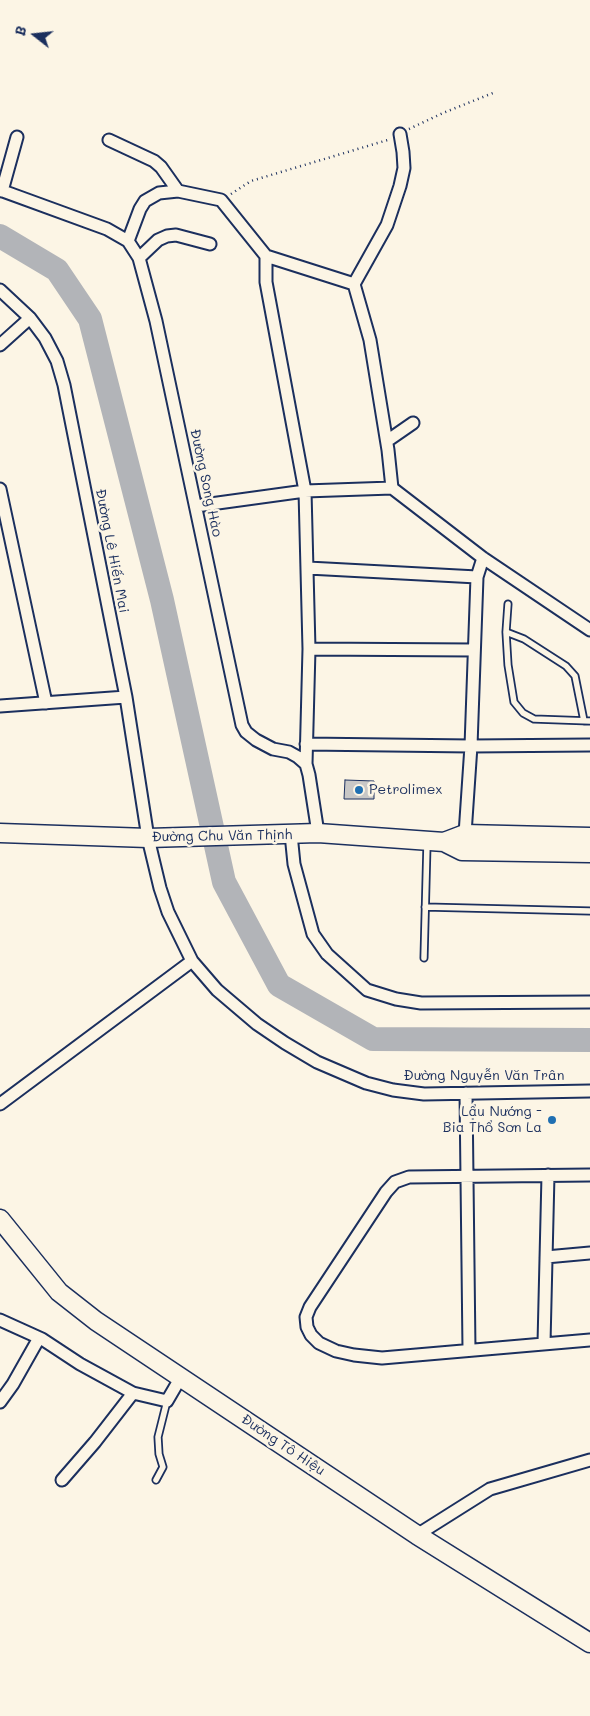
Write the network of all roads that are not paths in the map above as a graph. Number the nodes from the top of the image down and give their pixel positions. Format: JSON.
{"nodes":[{"id":1,"x":400,"y":134,"type":"road end"},
{"id":2,"x":17,"y":137,"type":"dead end"},
{"id":3,"x":109,"y":140,"type":"dead end"},
{"id":4,"x":1,"y":190,"type":"edge"},
{"id":5,"x":178,"y":192,"type":"junction"},
{"id":6,"x":128,"y":241,"type":"junction"},
{"id":7,"x":210,"y":244,"type":"dead end"},
{"id":8,"x":266,"y":256,"type":"junction"},
{"id":9,"x":138,"y":258,"type":"junction"},
{"id":10,"x":354,"y":284,"type":"junction"},
{"id":11,"x":0,"y":290,"type":"edge"},
{"id":12,"x":30,"y":318,"type":"junction"},
{"id":13,"x":0,"y":344,"type":"edge"},
{"id":14,"x":414,"y":423,"type":"dead end"},
{"id":15,"x":387,"y":441,"type":"junction"},
{"id":16,"x":392,"y":488,"type":"junction"},
{"id":17,"x":0,"y":489,"type":"edge"},
{"id":18,"x":305,"y":491,"type":"junction"},
{"id":19,"x":196,"y":506,"type":"junction"},
{"id":20,"x":483,"y":558,"type":"junction"},
{"id":21,"x":308,"y":568,"type":"junction"},
{"id":22,"x":477,"y":577,"type":"junction"},
{"id":23,"x":508,"y":604,"type":"dead end"},
{"id":24,"x":590,"y":630,"type":"edge"},
{"id":25,"x":506,"y":632,"type":"junction"},
{"id":26,"x":309,"y":648,"type":"junction"},
{"id":27,"x":474,"y":650,"type":"junction"},
{"id":28,"x":126,"y":697,"type":"junction"},
{"id":29,"x":46,"y":703,"type":"junction"},
{"id":30,"x":0,"y":706,"type":"edge"},
{"id":31,"x":587,"y":721,"type":"edge"},
{"id":32,"x":306,"y":744,"type":"junction"},
{"id":33,"x":590,"y":745,"type":"edge"},
{"id":34,"x":471,"y":746,"type":"junction"},
{"id":35,"x":306,"y":764,"type":"junction"},
{"id":36,"x":0,"y":833,"type":"edge"},
{"id":37,"x":318,"y":833,"type":"junction"},
{"id":38,"x":291,"y":834,"type":"junction"},
{"id":39,"x":466,"y":834,"type":"junction"},
{"id":40,"x":155,"y":837,"type":"junction"},
{"id":41,"x":590,"y":837,"type":"edge"},
{"id":42,"x":435,"y":842,"type":"junction"},
{"id":43,"x":590,"y":853,"type":"edge"},
{"id":44,"x":425,"y":907,"type":"junction"},
{"id":45,"x":590,"y":911,"type":"edge"},
{"id":46,"x":424,"y":958,"type":"dead end"},
{"id":47,"x":192,"y":961,"type":"junction"},
{"id":48,"x":590,"y":1002,"type":"edge"},
{"id":49,"x":590,"y":1091,"type":"edge"},
{"id":50,"x":466,"y":1093,"type":"junction"},
{"id":51,"x":0,"y":1104,"type":"edge"},
{"id":52,"x":548,"y":1175,"type":"junction"},
{"id":53,"x":590,"y":1175,"type":"edge"},
{"id":54,"x":467,"y":1176,"type":"junction"},
{"id":55,"x":0,"y":1219,"type":"edge"},
{"id":56,"x":590,"y":1254,"type":"edge"},
{"id":57,"x":546,"y":1257,"type":"junction"},
{"id":58,"x":0,"y":1320,"type":"edge"},
{"id":59,"x":39,"y":1338,"type":"junction"},
{"id":60,"x":590,"y":1340,"type":"edge"},
{"id":61,"x":544,"y":1343,"type":"junction"},
{"id":62,"x":469,"y":1350,"type":"junction"},
{"id":63,"x":181,"y":1377,"type":"junction"},
{"id":64,"x":133,"y":1392,"type":"junction"},
{"id":65,"x":167,"y":1401,"type":"junction"},
{"id":66,"x":0,"y":1402,"type":"edge"},
{"id":67,"x":590,"y":1460,"type":"edge"},
{"id":68,"x":62,"y":1480,"type":"dead end"},
{"id":69,"x":156,"y":1480,"type":"dead end"},
{"id":70,"x":417,"y":1535,"type":"junction"},
{"id":71,"x":590,"y":1643,"type":"edge"}],
"edges":[{"from":1,"to":10,"type":"street"},
{"from":2,"to":4,"type":"street"},
{"from":3,"to":5,"type":"street"},
{"from":4,"to":6,"type":"street","name":"Đường Song Hào"},
{"from":5,"to":6,"type":"street"},
{"from":5,"to":8,"type":"street"},
{"from":6,"to":9,"type":"street","name":"Đường Song Hào"},
{"from":7,"to":9,"type":"street"},
{"from":8,"to":10,"type":"street"},
{"from":8,"to":18,"type":"street"},
{"from":9,"to":19,"type":"street","name":"Đường Song Hào"},
{"from":10,"to":15,"type":"street"},
{"from":11,"to":12,"type":"street","name":"Đường Lê Hiến Mai"},
{"from":12,"to":13,"type":"street"},
{"from":12,"to":28,"type":"street","name":"Đường Lê Hiến Mai"},
{"from":14,"to":15,"type":"street"},
{"from":15,"to":16,"type":"street"},
{"from":16,"to":18,"type":"street"},
{"from":16,"to":20,"type":"street"},
{"from":17,"to":29,"type":"street"},
{"from":18,"to":19,"type":"street"},
{"from":18,"to":21,"type":"street"},
{"from":19,"to":35,"type":"street","name":"Đường Song Hào"},
{"from":20,"to":22,"type":"street"},
{"from":20,"to":24,"type":"street"},
{"from":21,"to":22,"type":"street"},
{"from":21,"to":26,"type":"street"},
{"from":22,"to":27,"type":"street"},
{"from":23,"to":25,"type":"lane"},
{"from":25,"to":31,"type":"lane"},
{"from":25,"to":31,"type":"lane"},
{"from":26,"to":27,"type":"street"},
{"from":26,"to":32,"type":"street"},
{"from":27,"to":34,"type":"street"},
{"from":28,"to":29,"type":"street"},
{"from":28,"to":40,"type":"street","name":"Đường Lê Hiến Mai"},
{"from":29,"to":30,"type":"street"},
{"from":32,"to":34,"type":"street"},
{"from":32,"to":35,"type":"street"},
{"from":33,"to":34,"type":"street"},
{"from":34,"to":39,"type":"street"},
{"from":35,"to":37,"type":"street"},
{"from":36,"to":40,"type":"main road","name":"Đường Chu Văn Thịnh"},
{"from":37,"to":38,"type":"main road","name":"Đường Chu Văn Thịnh"},
{"from":37,"to":42,"type":"main road","name":"Đường Chu Văn Thịnh"},
{"from":38,"to":40,"type":"main road","name":"Đường Chu Văn Thịnh"},
{"from":38,"to":48,"type":"street"},
{"from":39,"to":41,"type":"main road","name":"Đường Chu Văn Thịnh"},
{"from":39,"to":42,"type":"main road","name":"Đường Chu Văn Thịnh"},
{"from":40,"to":47,"type":"street","name":"Đường Nguyễn Văn Trân"},
{"from":42,"to":43,"type":"main road","name":"Đường Chu Văn Thịnh"},
{"from":42,"to":44,"type":"lane"},
{"from":44,"to":45,"type":"lane"},
{"from":44,"to":46,"type":"lane"},
{"from":47,"to":50,"type":"street","name":"Đường Nguyễn Văn Trân"},
{"from":47,"to":51,"type":"street"},
{"from":49,"to":50,"type":"street","name":"Đường Nguyễn Văn Trân"},
{"from":50,"to":54,"type":"street"},
{"from":52,"to":53,"type":"street"},
{"from":52,"to":54,"type":"street"},
{"from":52,"to":57,"type":"street"},
{"from":54,"to":62,"type":"street"},
{"from":54,"to":62,"type":"street"},
{"from":55,"to":63,"type":"main road","name":"Đường Tô Hiệu"},
{"from":56,"to":57,"type":"street"},
{"from":57,"to":61,"type":"street"},
{"from":58,"to":59,"type":"street"},
{"from":59,"to":64,"type":"street"},
{"from":59,"to":66,"type":"street"},
{"from":60,"to":61,"type":"street"},
{"from":61,"to":62,"type":"street"},
{"from":63,"to":65,"type":"street"},
{"from":63,"to":70,"type":"main road","name":"Đường Tô Hiệu"},
{"from":64,"to":65,"type":"street"},
{"from":64,"to":68,"type":"street"},
{"from":65,"to":69,"type":"lane"},
{"from":67,"to":70,"type":"street"},
{"from":70,"to":71,"type":"main road","name":"Đường Tô Hiệu"}]}
